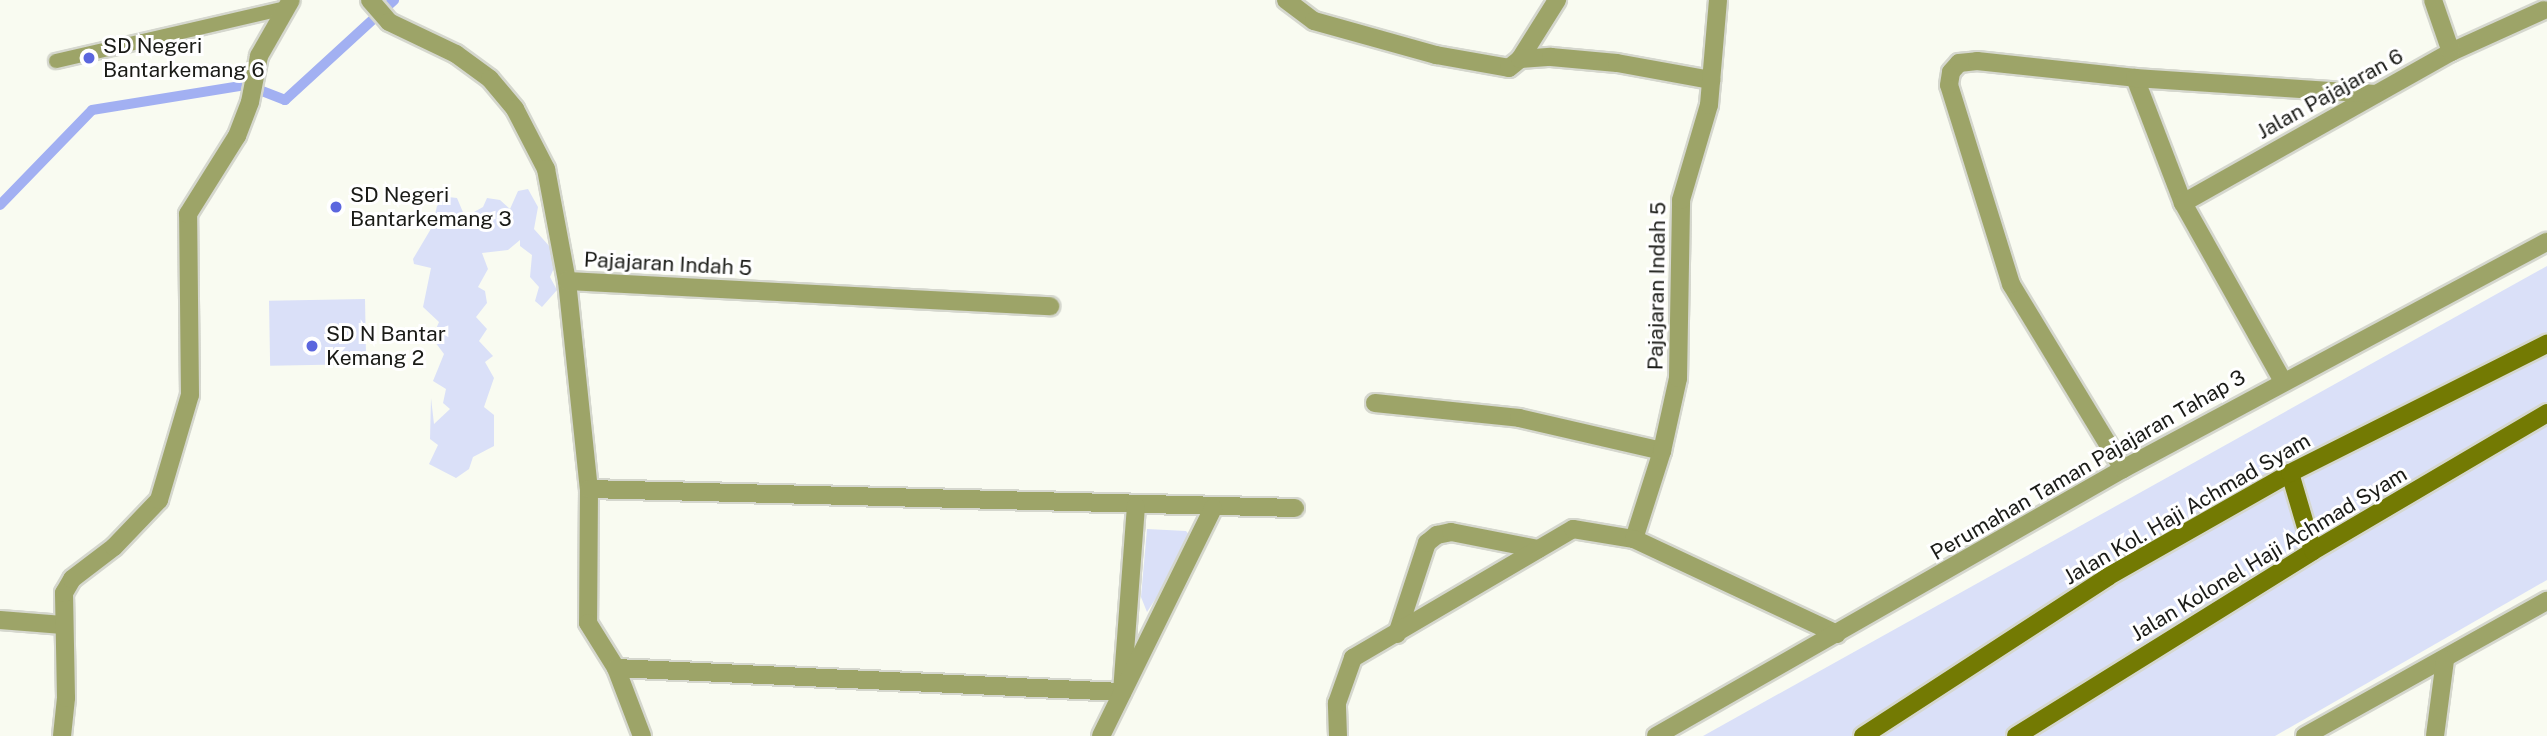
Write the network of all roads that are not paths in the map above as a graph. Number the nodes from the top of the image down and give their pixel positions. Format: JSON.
{"nodes":[{"id":1,"x":1286,"y":0,"type":"edge"},
{"id":2,"x":1557,"y":0,"type":"edge"},
{"id":3,"x":1718,"y":0,"type":"edge"},
{"id":4,"x":2433,"y":0,"type":"edge"},
{"id":5,"x":371,"y":2,"type":"edge"},
{"id":6,"x":287,"y":5,"type":"edge"},
{"id":7,"x":2544,"y":10,"type":"dead end"},
{"id":8,"x":2451,"y":52,"type":"junction"},
{"id":9,"x":1520,"y":59,"type":"junction"},
{"id":10,"x":56,"y":61,"type":"dead end"},
{"id":11,"x":2135,"y":78,"type":"junction"},
{"id":12,"x":1711,"y":80,"type":"junction"},
{"id":13,"x":2375,"y":94,"type":"junction"},
{"id":14,"x":2183,"y":203,"type":"junction"},
{"id":15,"x":2547,"y":242,"type":"edge"},
{"id":16,"x":567,"y":281,"type":"junction"},
{"id":17,"x":1050,"y":306,"type":"dead end"},
{"id":18,"x":2547,"y":344,"type":"edge"},
{"id":19,"x":2283,"y":381,"type":"junction"},
{"id":20,"x":1375,"y":403,"type":"dead end"},
{"id":21,"x":2547,"y":413,"type":"edge"},
{"id":22,"x":1662,"y":451,"type":"junction"},
{"id":23,"x":2123,"y":469,"type":"junction"},
{"id":24,"x":2290,"y":473,"type":"junction"},
{"id":25,"x":589,"y":489,"type":"junction"},
{"id":26,"x":1136,"y":507,"type":"junction"},
{"id":27,"x":1213,"y":508,"type":"junction"},
{"id":28,"x":1295,"y":509,"type":"dead end"},
{"id":29,"x":1634,"y":540,"type":"junction"},
{"id":30,"x":1538,"y":549,"type":"junction"},
{"id":31,"x":2313,"y":551,"type":"junction"},
{"id":32,"x":2547,"y":601,"type":"edge"},
{"id":33,"x":0,"y":620,"type":"edge"},
{"id":34,"x":63,"y":625,"type":"junction"},
{"id":35,"x":1397,"y":634,"type":"junction"},
{"id":36,"x":1837,"y":634,"type":"junction"},
{"id":37,"x":2445,"y":660,"type":"junction"},
{"id":38,"x":616,"y":668,"type":"junction"},
{"id":39,"x":1122,"y":692,"type":"junction"},
{"id":40,"x":62,"y":736,"type":"edge"},
{"id":41,"x":642,"y":736,"type":"edge"},
{"id":42,"x":1101,"y":736,"type":"edge"},
{"id":43,"x":1338,"y":736,"type":"edge"},
{"id":44,"x":1656,"y":736,"type":"edge"},
{"id":45,"x":1863,"y":736,"type":"edge"},
{"id":46,"x":2017,"y":736,"type":"edge"},
{"id":47,"x":2305,"y":736,"type":"edge"},
{"id":48,"x":2435,"y":736,"type":"edge"}],
"edges":[{"from":1,"to":9,"type":"street"},
{"from":2,"to":9,"type":"street"},
{"from":3,"to":12,"type":"street","name":"Pajajaran Indah 5"},
{"from":4,"to":8,"type":"street"},
{"from":5,"to":16,"type":"street","name":"Pajajaran Indah 5"},
{"from":6,"to":10,"type":"lane"},
{"from":6,"to":34,"type":"street"},
{"from":7,"to":8,"type":"street","name":"Jalan Pajajaran 6"},
{"from":8,"to":13,"type":"street","name":"Jalan Pajajaran 6"},
{"from":9,"to":12,"type":"street"},
{"from":11,"to":13,"type":"street"},
{"from":11,"to":14,"type":"street"},
{"from":11,"to":23,"type":"street"},
{"from":12,"to":22,"type":"street","name":"Pajajaran Indah 5"},
{"from":13,"to":14,"type":"street","name":"Jalan Pajajaran 6"},
{"from":14,"to":19,"type":"street"},
{"from":15,"to":19,"type":"street","name":"Perumahan Taman Pajajaran Tahap 3"},
{"from":16,"to":17,"type":"street","name":"Pajajaran Indah 5"},
{"from":16,"to":25,"type":"street"},
{"from":18,"to":24,"type":"main road","name":"Jalan Kol. Haji Achmad Syam"},
{"from":19,"to":23,"type":"street","name":"Perumahan Taman Pajajaran Tahap 3"},
{"from":20,"to":22,"type":"street"},
{"from":21,"to":31,"type":"main road","name":"Jalan Kolonel Haji Achmad Syam"},
{"from":22,"to":29,"type":"street","name":"Pajajaran Indah 5"},
{"from":23,"to":36,"type":"street","name":"Perumahan Taman Pajajaran Tahap 3"},
{"from":24,"to":31,"type":"main road"},
{"from":24,"to":45,"type":"main road","name":"Jalan Kol. Haji Achmad Syam"},
{"from":25,"to":26,"type":"street"},
{"from":25,"to":38,"type":"street"},
{"from":26,"to":27,"type":"street"},
{"from":26,"to":39,"type":"street"},
{"from":27,"to":28,"type":"street"},
{"from":27,"to":39,"type":"street"},
{"from":29,"to":30,"type":"street"},
{"from":29,"to":36,"type":"street"},
{"from":30,"to":35,"type":"street"},
{"from":30,"to":35,"type":"street"},
{"from":31,"to":46,"type":"main road","name":"Jalan Kolonel Haji Achmad Syam"},
{"from":32,"to":37,"type":"street"},
{"from":33,"to":34,"type":"street"},
{"from":34,"to":40,"type":"street"},
{"from":35,"to":43,"type":"street"},
{"from":36,"to":44,"type":"street","name":"Perumahan Taman Pajajaran Tahap 3"},
{"from":37,"to":47,"type":"street"},
{"from":37,"to":48,"type":"street"},
{"from":38,"to":39,"type":"street"},
{"from":38,"to":41,"type":"street"},
{"from":39,"to":42,"type":"street"}]}
